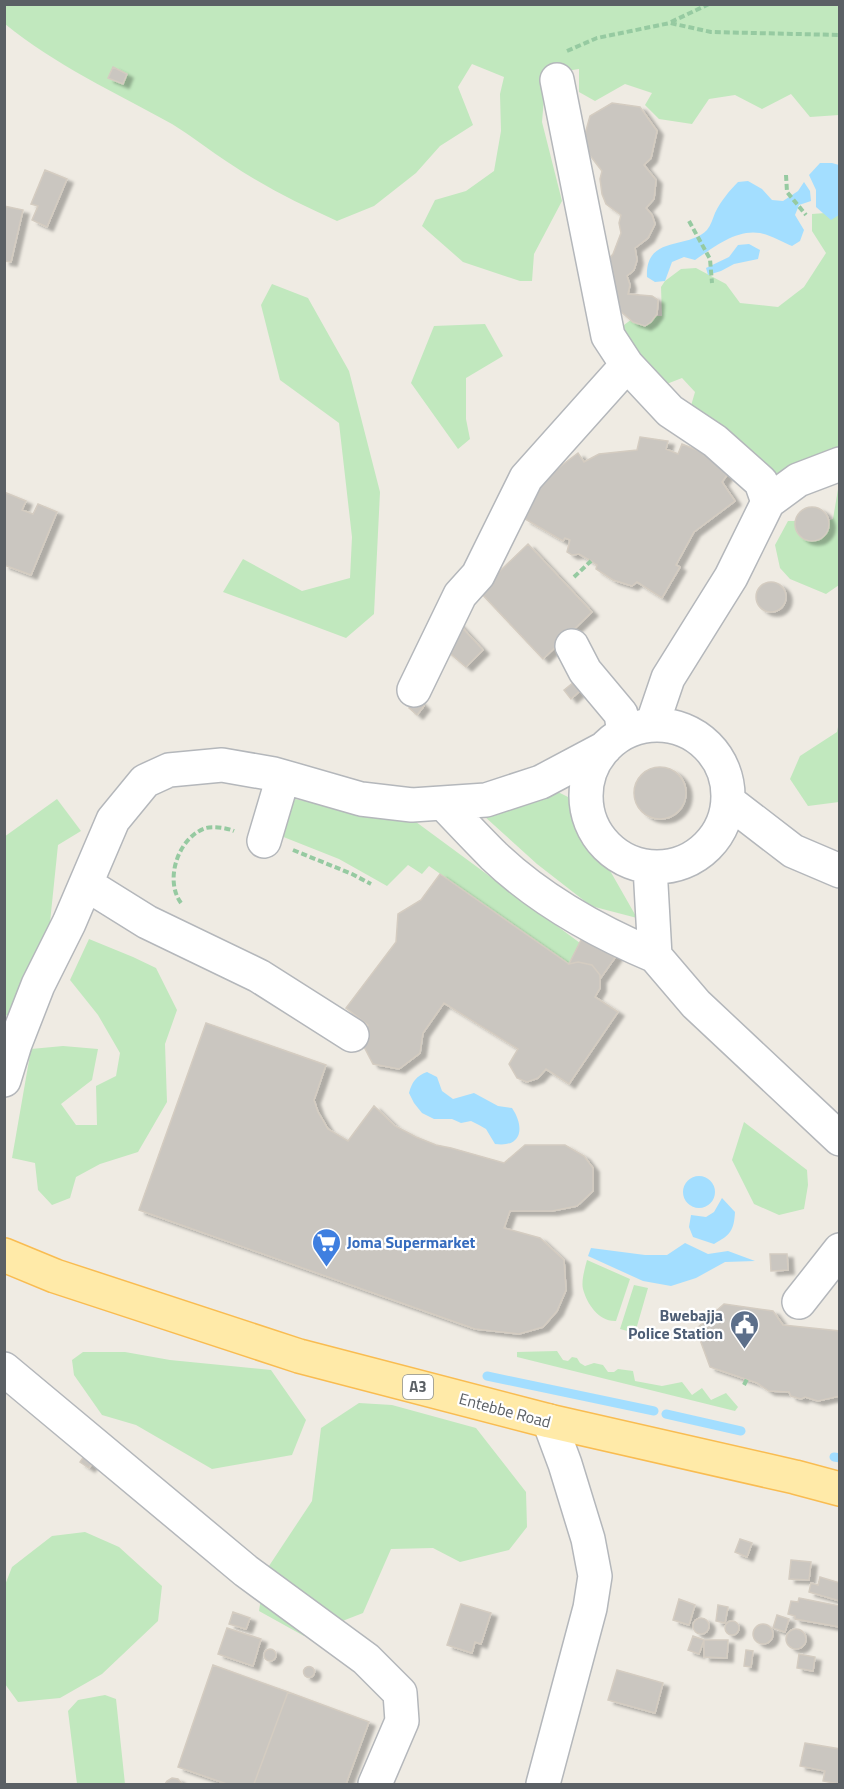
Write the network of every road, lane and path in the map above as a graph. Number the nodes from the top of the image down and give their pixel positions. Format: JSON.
{"nodes":[{"id":1,"x":709,"y":4,"type":"edge"},
{"id":2,"x":670,"y":23,"type":"junction"},
{"id":3,"x":840,"y":35,"type":"edge"},
{"id":4,"x":557,"y":80,"type":"joint"},
{"id":5,"x":786,"y":175,"type":"dead end"},
{"id":6,"x":806,"y":215,"type":"dead end"},
{"id":7,"x":689,"y":221,"type":"dead end"},
{"id":8,"x":712,"y":283,"type":"dead end"},
{"id":9,"x":627,"y":365,"type":"junction"},
{"id":10,"x":840,"y":464,"type":"edge"},
{"id":11,"x":768,"y":502,"type":"junction"},
{"id":12,"x":591,"y":561,"type":"dead end"},
{"id":13,"x":574,"y":577,"type":"dead end"},
{"id":14,"x":572,"y":646,"type":"dead end"},
{"id":15,"x":414,"y":690,"type":"dead end"},
{"id":16,"x":627,"y":735,"type":"junction"},
{"id":17,"x":283,"y":777,"type":"junction"},
{"id":18,"x":728,"y":801,"type":"junction"},
{"id":19,"x":443,"y":803,"type":"junction"},
{"id":20,"x":264,"y":841,"type":"junction"},
{"id":21,"x":651,"y":867,"type":"junction"},
{"id":22,"x":840,"y":871,"type":"edge"},
{"id":23,"x":86,"y":884,"type":"junction"},
{"id":24,"x":371,"y":884,"type":"dead end"},
{"id":25,"x":187,"y":912,"type":"dead end"},
{"id":26,"x":655,"y":956,"type":"junction"},
{"id":27,"x":352,"y":1035,"type":"dead end"},
{"id":28,"x":4,"y":1080,"type":"edge"},
{"id":29,"x":840,"y":1139,"type":"edge"},
{"id":30,"x":840,"y":1250,"type":"edge"},
{"id":31,"x":4,"y":1255,"type":"edge"},
{"id":32,"x":800,"y":1302,"type":"dead end"},
{"id":33,"x":4,"y":1370,"type":"edge"},
{"id":34,"x":747,"y":1379,"type":"dead end"},
{"id":35,"x":744,"y":1385,"type":"dead end"},
{"id":36,"x":549,"y":1421,"type":"junction"},
{"id":37,"x":840,"y":1489,"type":"edge"},
{"id":38,"x":375,"y":1785,"type":"edge"},
{"id":39,"x":543,"y":1785,"type":"edge"}],
"edges":[{"from":1,"to":2,"type":"path"},
{"from":2,"to":3,"type":"path"},
{"from":2,"to":4,"type":"path"},
{"from":4,"to":9,"type":"street"},
{"from":5,"to":6,"type":"path"},
{"from":7,"to":8,"type":"path"},
{"from":9,"to":11,"type":"street"},
{"from":9,"to":15,"type":"street"},
{"from":10,"to":11,"type":"street"},
{"from":11,"to":16,"type":"street"},
{"from":12,"to":13,"type":"path"},
{"from":14,"to":16,"type":"street"},
{"from":16,"to":18,"type":"street"},
{"from":16,"to":19,"type":"street"},
{"from":16,"to":21,"type":"street"},
{"from":17,"to":19,"type":"street"},
{"from":17,"to":20,"type":"street"},
{"from":17,"to":23,"type":"street"},
{"from":18,"to":21,"type":"street"},
{"from":18,"to":22,"type":"street"},
{"from":19,"to":26,"type":"street"},
{"from":20,"to":24,"type":"path"},
{"from":20,"to":25,"type":"path"},
{"from":21,"to":26,"type":"street"},
{"from":23,"to":27,"type":"street"},
{"from":23,"to":28,"type":"street"},
{"from":26,"to":29,"type":"street"},
{"from":30,"to":32,"type":"street"},
{"from":31,"to":36,"type":"main road","name":"Entebbe Road","number":"A3"},
{"from":33,"to":38,"type":"street"},
{"from":34,"to":35,"type":"path"},
{"from":36,"to":37,"type":"main road","name":"Entebbe Road","number":"A3"},
{"from":36,"to":39,"type":"street"}]}
